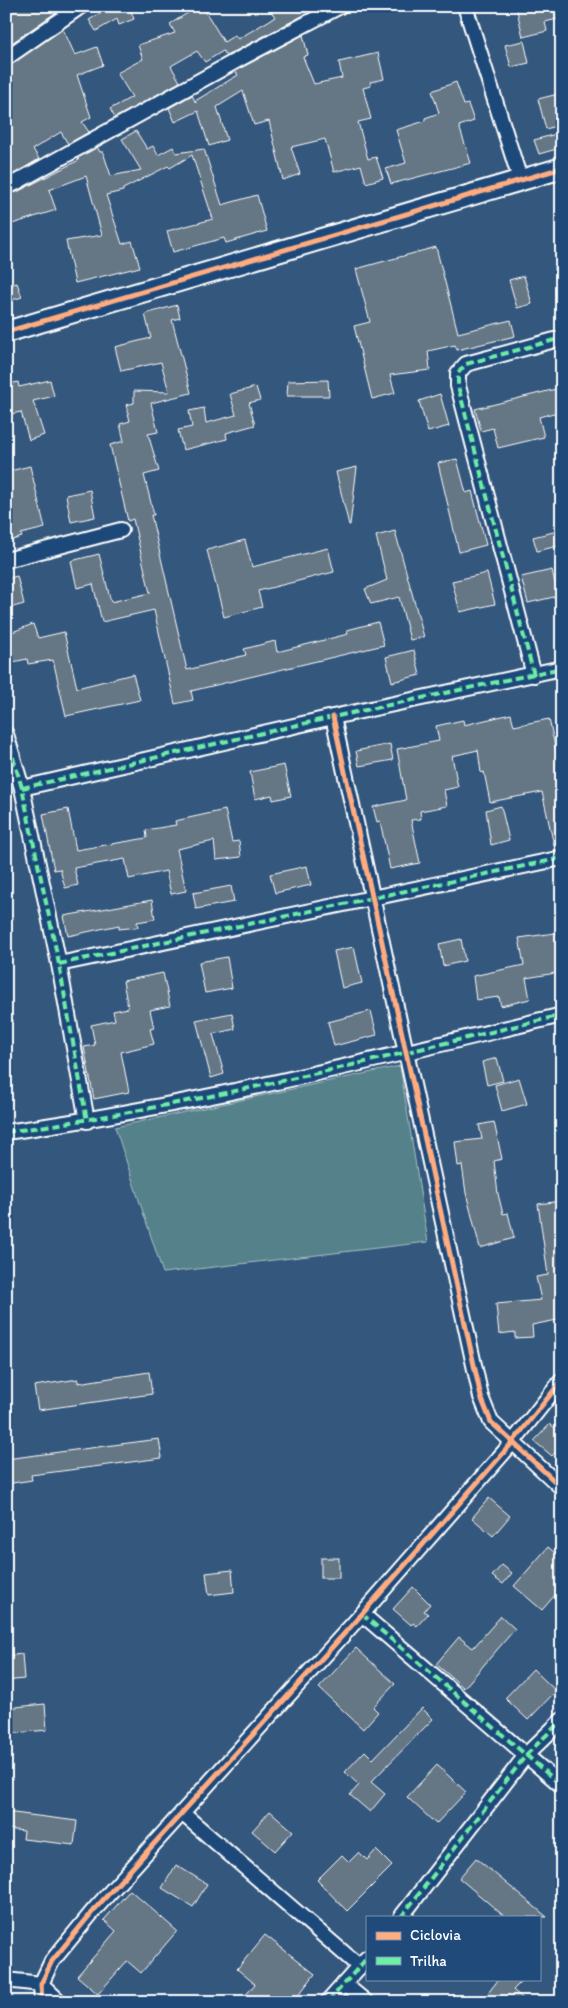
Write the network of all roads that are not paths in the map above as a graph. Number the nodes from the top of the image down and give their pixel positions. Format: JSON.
{"nodes":[{"id":1,"x":81,"y":6,"type":"edge"},
{"id":2,"x":340,"y":6,"type":"edge"},
{"id":3,"x":465,"y":6,"type":"edge"},
{"id":4,"x":6,"y":58,"type":"edge"},
{"id":5,"x":562,"y":168,"type":"edge"},
{"id":6,"x":520,"y":179,"type":"junction"},
{"id":7,"x":13,"y":184,"type":"dead end"},
{"id":8,"x":6,"y":332,"type":"edge"},
{"id":9,"x":562,"y":338,"type":"edge"},
{"id":10,"x":121,"y":530,"type":"dead end"},
{"id":11,"x":6,"y":560,"type":"edge"},
{"id":12,"x":562,"y":668,"type":"edge"},
{"id":13,"x":534,"y":674,"type":"junction"},
{"id":14,"x":333,"y":717,"type":"junction"},
{"id":15,"x":6,"y":734,"type":"edge"},
{"id":16,"x":10,"y":765,"type":"edge"},
{"id":17,"x":22,"y":788,"type":"junction"},
{"id":18,"x":562,"y":858,"type":"edge"},
{"id":19,"x":372,"y":898,"type":"junction"},
{"id":20,"x":59,"y":964,"type":"junction"},
{"id":21,"x":562,"y":1015,"type":"edge"},
{"id":22,"x":404,"y":1052,"type":"junction"},
{"id":23,"x":87,"y":1121,"type":"junction"},
{"id":24,"x":6,"y":1132,"type":"edge"},
{"id":25,"x":562,"y":1380,"type":"edge"},
{"id":26,"x":512,"y":1443,"type":"junction"},
{"id":27,"x":562,"y":1488,"type":"edge"},
{"id":28,"x":362,"y":1614,"type":"junction"},
{"id":29,"x":562,"y":1720,"type":"edge"},
{"id":30,"x":527,"y":1754,"type":"junction"},
{"id":31,"x":562,"y":1786,"type":"edge"},
{"id":32,"x":182,"y":1813,"type":"junction"},
{"id":33,"x":402,"y":1916,"type":"edge"},
{"id":34,"x":363,"y":1962,"type":"edge"},
{"id":35,"x":6,"y":1980,"type":"edge"},
{"id":36,"x":41,"y":1984,"type":"junction"},
{"id":37,"x":344,"y":1984,"type":"junction"},
{"id":38,"x":42,"y":2002,"type":"edge"},
{"id":39,"x":60,"y":2002,"type":"edge"},
{"id":40,"x":328,"y":2002,"type":"edge"},
{"id":41,"x":366,"y":2002,"type":"edge"}],
"edges":[{"from":1,"to":4,"type":"street"},
{"from":2,"to":7,"type":"street"},
{"from":3,"to":6,"type":"street"},
{"from":5,"to":6,"type":"street"},
{"from":6,"to":8,"type":"street"},
{"from":9,"to":13,"type":"street"},
{"from":10,"to":11,"type":"street"},
{"from":12,"to":13,"type":"street"},
{"from":13,"to":14,"type":"street"},
{"from":14,"to":17,"type":"street"},
{"from":14,"to":19,"type":"street"},
{"from":15,"to":16,"type":"street"},
{"from":16,"to":17,"type":"street"},
{"from":17,"to":20,"type":"street"},
{"from":18,"to":19,"type":"street"},
{"from":19,"to":20,"type":"street"},
{"from":19,"to":22,"type":"street"},
{"from":20,"to":23,"type":"street"},
{"from":21,"to":22,"type":"street"},
{"from":22,"to":23,"type":"street"},
{"from":22,"to":26,"type":"street"},
{"from":23,"to":24,"type":"street"},
{"from":25,"to":26,"type":"street"},
{"from":26,"to":27,"type":"street"},
{"from":26,"to":28,"type":"street"},
{"from":28,"to":30,"type":"street"},
{"from":28,"to":32,"type":"street"},
{"from":29,"to":30,"type":"street"},
{"from":30,"to":31,"type":"street"},
{"from":30,"to":33,"type":"street"},
{"from":32,"to":34,"type":"street"},
{"from":32,"to":36,"type":"street"},
{"from":34,"to":37,"type":"street"},
{"from":35,"to":36,"type":"street"},
{"from":36,"to":38,"type":"street"},
{"from":36,"to":39,"type":"street"},
{"from":37,"to":40,"type":"street"},
{"from":37,"to":41,"type":"street"}]}
